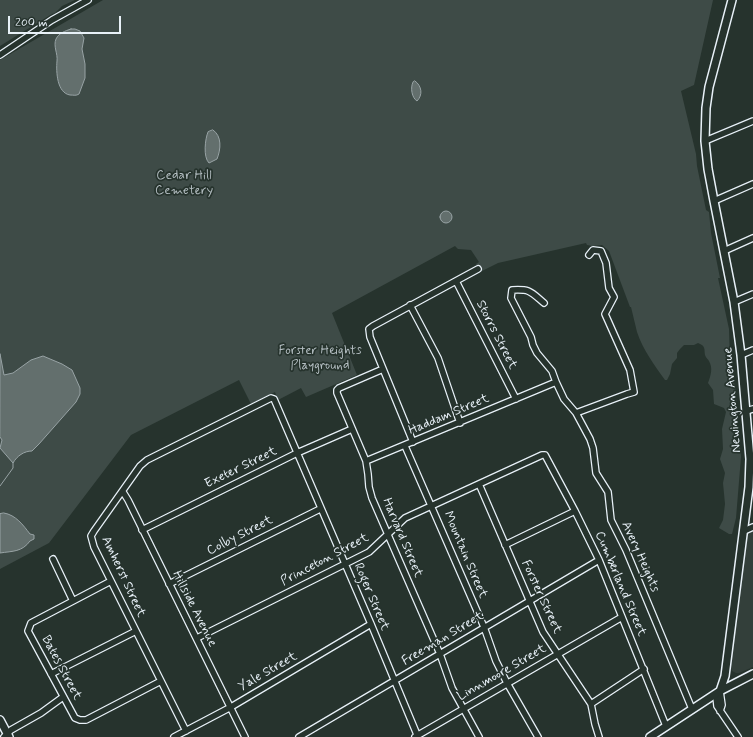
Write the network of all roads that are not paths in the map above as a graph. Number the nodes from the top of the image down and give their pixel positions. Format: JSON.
{"nodes":[{"id":1,"x":88,"y":0,"type":"edge"},
{"id":2,"x":732,"y":0,"type":"edge"},
{"id":3,"x":0,"y":55,"type":"edge"},
{"id":4,"x":753,"y":121,"type":"edge"},
{"id":5,"x":705,"y":141,"type":"junction"},
{"id":6,"x":753,"y":184,"type":"edge"},
{"id":7,"x":714,"y":201,"type":"junction"},
{"id":8,"x":753,"y":238,"type":"edge"},
{"id":9,"x":724,"y":252,"type":"junction"},
{"id":10,"x":588,"y":255,"type":"dead end"},
{"id":11,"x":478,"y":270,"type":"dead end"},
{"id":12,"x":456,"y":281,"type":"junction"},
{"id":13,"x":753,"y":294,"type":"edge"},
{"id":14,"x":734,"y":302,"type":"junction"},
{"id":15,"x":544,"y":303,"type":"dead end"},
{"id":16,"x":410,"y":306,"type":"junction"},
{"id":17,"x":753,"y":350,"type":"edge"},
{"id":18,"x":741,"y":356,"type":"junction"},
{"id":19,"x":383,"y":369,"type":"junction"},
{"id":20,"x":556,"y":382,"type":"junction"},
{"id":21,"x":274,"y":399,"type":"joint"},
{"id":22,"x":516,"y":399,"type":"junction"},
{"id":23,"x":750,"y":410,"type":"edge"},
{"id":24,"x":576,"y":413,"type":"junction"},
{"id":25,"x":460,"y":423,"type":"junction"},
{"id":26,"x":352,"y":429,"type":"junction"},
{"id":27,"x":413,"y":442,"type":"junction"},
{"id":28,"x":405,"y":446,"type":"junction"},
{"id":29,"x":297,"y":453,"type":"junction"},
{"id":30,"x":545,"y":455,"type":"joint"},
{"id":31,"x":366,"y":461,"type":"junction"},
{"id":32,"x":479,"y":484,"type":"junction"},
{"id":33,"x":123,"y":492,"type":"junction"},
{"id":34,"x":432,"y":506,"type":"junction"},
{"id":35,"x":320,"y":508,"type":"junction"},
{"id":36,"x":575,"y":511,"type":"junction"},
{"id":37,"x":753,"y":527,"type":"edge"},
{"id":38,"x":142,"y":530,"type":"junction"},
{"id":39,"x":744,"y":530,"type":"junction"},
{"id":40,"x":388,"y":535,"type":"junction"},
{"id":41,"x":505,"y":545,"type":"junction"},
{"id":42,"x":53,"y":559,"type":"dead end"},
{"id":43,"x":599,"y":560,"type":"junction"},
{"id":44,"x":345,"y":564,"type":"junction"},
{"id":45,"x":111,"y":581,"type":"junction"},
{"id":46,"x":169,"y":584,"type":"junction"},
{"id":47,"x":73,"y":601,"type":"junction"},
{"id":48,"x":529,"y":601,"type":"junction"},
{"id":49,"x":622,"y":617,"type":"junction"},
{"id":50,"x":371,"y":624,"type":"junction"},
{"id":51,"x":484,"y":627,"type":"junction"},
{"id":52,"x":136,"y":631,"type":"junction"},
{"id":53,"x":197,"y":638,"type":"junction"},
{"id":54,"x":440,"y":654,"type":"junction"},
{"id":55,"x":558,"y":654,"type":"junction"},
{"id":56,"x":644,"y":669,"type":"junction"},
{"id":57,"x":52,"y":674,"type":"junction"},
{"id":58,"x":752,"y":675,"type":"edge"},
{"id":59,"x":161,"y":681,"type":"junction"},
{"id":60,"x":394,"y":681,"type":"junction"},
{"id":61,"x":507,"y":683,"type":"junction"},
{"id":62,"x":720,"y":691,"type":"junction"},
{"id":63,"x":63,"y":697,"type":"junction"},
{"id":64,"x":591,"y":704,"type":"junction"},
{"id":65,"x":231,"y":707,"type":"junction"},
{"id":66,"x":463,"y":708,"type":"junction"},
{"id":67,"x":692,"y":709,"type":"junction"},
{"id":68,"x":0,"y":720,"type":"edge"},
{"id":69,"x":666,"y":726,"type":"junction"},
{"id":70,"x":186,"y":731,"type":"junction"},
{"id":71,"x":7,"y":736,"type":"edge"},
{"id":72,"x":416,"y":736,"type":"edge"},
{"id":73,"x":174,"y":737,"type":"edge"},
{"id":74,"x":245,"y":737,"type":"edge"},
{"id":75,"x":299,"y":737,"type":"edge"},
{"id":76,"x":479,"y":737,"type":"edge"},
{"id":77,"x":538,"y":737,"type":"edge"},
{"id":78,"x":599,"y":737,"type":"edge"},
{"id":79,"x":650,"y":737,"type":"edge"},
{"id":80,"x":738,"y":737,"type":"edge"}],
"edges":[{"from":1,"to":3,"type":"street"},
{"from":2,"to":5,"type":"main road","name":"Newington Avenue"},
{"from":4,"to":5,"type":"street"},
{"from":5,"to":7,"type":"main road","name":"Newington Avenue"},
{"from":6,"to":7,"type":"street"},
{"from":7,"to":9,"type":"main road","name":"Newington Avenue"},
{"from":8,"to":9,"type":"street"},
{"from":9,"to":14,"type":"main road","name":"Newington Avenue"},
{"from":10,"to":24,"type":"street"},
{"from":11,"to":12,"type":"street"},
{"from":12,"to":16,"type":"street"},
{"from":12,"to":22,"type":"street","name":"Storrs Street"},
{"from":13,"to":14,"type":"street"},
{"from":14,"to":18,"type":"main road","name":"Newington Avenue"},
{"from":15,"to":20,"type":"street","name":"Avery Heights"},
{"from":16,"to":19,"type":"street"},
{"from":16,"to":25,"type":"street"},
{"from":17,"to":18,"type":"street"},
{"from":18,"to":23,"type":"main road","name":"Newington Avenue"},
{"from":19,"to":26,"type":"street","name":"Harvard Street"},
{"from":19,"to":27,"type":"street"},
{"from":20,"to":22,"type":"street","name":"Haddam Street"},
{"from":20,"to":24,"type":"street","name":"Avery Heights"},
{"from":21,"to":29,"type":"street","name":"Roger Street"},
{"from":21,"to":33,"type":"street","name":"Amherst Street"},
{"from":22,"to":25,"type":"street","name":"Haddam Street"},
{"from":23,"to":39,"type":"main road","name":"Newington Avenue"},
{"from":24,"to":67,"type":"street","name":"Avery Heights"},
{"from":25,"to":27,"type":"street","name":"Haddam Street"},
{"from":26,"to":29,"type":"street","name":"Exeter Street"},
{"from":26,"to":31,"type":"street","name":"Harvard Street"},
{"from":27,"to":28,"type":"street","name":"Haddam Street"},
{"from":28,"to":31,"type":"street","name":"Haddam Street"},
{"from":28,"to":34,"type":"street","name":"Mountain Street"},
{"from":29,"to":35,"type":"street","name":"Roger Street"},
{"from":29,"to":38,"type":"street","name":"Exeter Street"},
{"from":30,"to":32,"type":"street","name":"Princeton Street"},
{"from":30,"to":36,"type":"street","name":"Cumberland Street"},
{"from":31,"to":40,"type":"street","name":"Harvard Street"},
{"from":32,"to":34,"type":"street","name":"Princeton Street"},
{"from":32,"to":41,"type":"street","name":"Forster Street"},
{"from":33,"to":38,"type":"street","name":"Hillside Avenue"},
{"from":33,"to":45,"type":"street","name":"Amherst Street"},
{"from":34,"to":40,"type":"street","name":"Princeton Street"},
{"from":34,"to":51,"type":"street","name":"Mountain Street"},
{"from":35,"to":44,"type":"street","name":"Roger Street"},
{"from":35,"to":46,"type":"street","name":"Colby Street"},
{"from":36,"to":41,"type":"street"},
{"from":36,"to":43,"type":"street","name":"Cumberland Street"},
{"from":37,"to":39,"type":"street"},
{"from":38,"to":46,"type":"street","name":"Hillside Avenue"},
{"from":39,"to":62,"type":"main road","name":"Newington Avenue"},
{"from":40,"to":44,"type":"street","name":"Princeton Street"},
{"from":40,"to":54,"type":"street","name":"Harvard Street"},
{"from":41,"to":48,"type":"street","name":"Forster Street"},
{"from":42,"to":47,"type":"street"},
{"from":43,"to":48,"type":"street","name":"Freeman Street"},
{"from":43,"to":49,"type":"street","name":"Cumberland Street"},
{"from":44,"to":50,"type":"street","name":"Roger Street"},
{"from":44,"to":53,"type":"street","name":"Princeton Street"},
{"from":45,"to":47,"type":"street","name":"Bates Street"},
{"from":45,"to":52,"type":"street","name":"Amherst Street"},
{"from":46,"to":53,"type":"street","name":"Hillside Avenue"},
{"from":47,"to":57,"type":"street","name":"Bates Street"},
{"from":48,"to":51,"type":"street","name":"Freeman Street"},
{"from":48,"to":55,"type":"street","name":"Forster Street"},
{"from":49,"to":55,"type":"street","name":"Linnmoore Street"},
{"from":49,"to":56,"type":"street","name":"Cumberland Street"},
{"from":50,"to":60,"type":"street","name":"Roger Street"},
{"from":50,"to":65,"type":"street","name":"Yale Street"},
{"from":51,"to":54,"type":"street","name":"Freeman Street"},
{"from":51,"to":61,"type":"street","name":"Mountain Street"},
{"from":52,"to":57,"type":"street"},
{"from":52,"to":59,"type":"street","name":"Amherst Street"},
{"from":53,"to":65,"type":"street","name":"Hillside Avenue"},
{"from":54,"to":60,"type":"street","name":"Freeman Street"},
{"from":54,"to":66,"type":"street","name":"Harvard Street"},
{"from":55,"to":61,"type":"street","name":"Linnmoore Street"},
{"from":55,"to":64,"type":"street","name":"Forster Street"},
{"from":56,"to":64,"type":"street"},
{"from":56,"to":69,"type":"street","name":"Cumberland Street"},
{"from":57,"to":63,"type":"street","name":"Bates Street"},
{"from":58,"to":62,"type":"main road"},
{"from":59,"to":63,"type":"street","name":"Bates Street"},
{"from":59,"to":70,"type":"street","name":"Amherst Street"},
{"from":60,"to":72,"type":"street","name":"Roger Street"},
{"from":60,"to":75,"type":"street","name":"Freeman Street"},
{"from":61,"to":66,"type":"street","name":"Linnmoore Street"},
{"from":61,"to":77,"type":"street","name":"Mountain Street"},
{"from":62,"to":67,"type":"main road"},
{"from":62,"to":80,"type":"street"},
{"from":63,"to":71,"type":"street"},
{"from":64,"to":78,"type":"street","name":"Forster Street"},
{"from":65,"to":70,"type":"street","name":"Yale Street"},
{"from":65,"to":74,"type":"street","name":"Hillside Avenue"},
{"from":66,"to":72,"type":"street","name":"Linnmoore Street"},
{"from":66,"to":76,"type":"street","name":"Harvard Street"},
{"from":67,"to":69,"type":"main road"},
{"from":68,"to":71,"type":"main road"},
{"from":69,"to":79,"type":"main road"},
{"from":70,"to":73,"type":"street","name":"Yale Street"}]}
